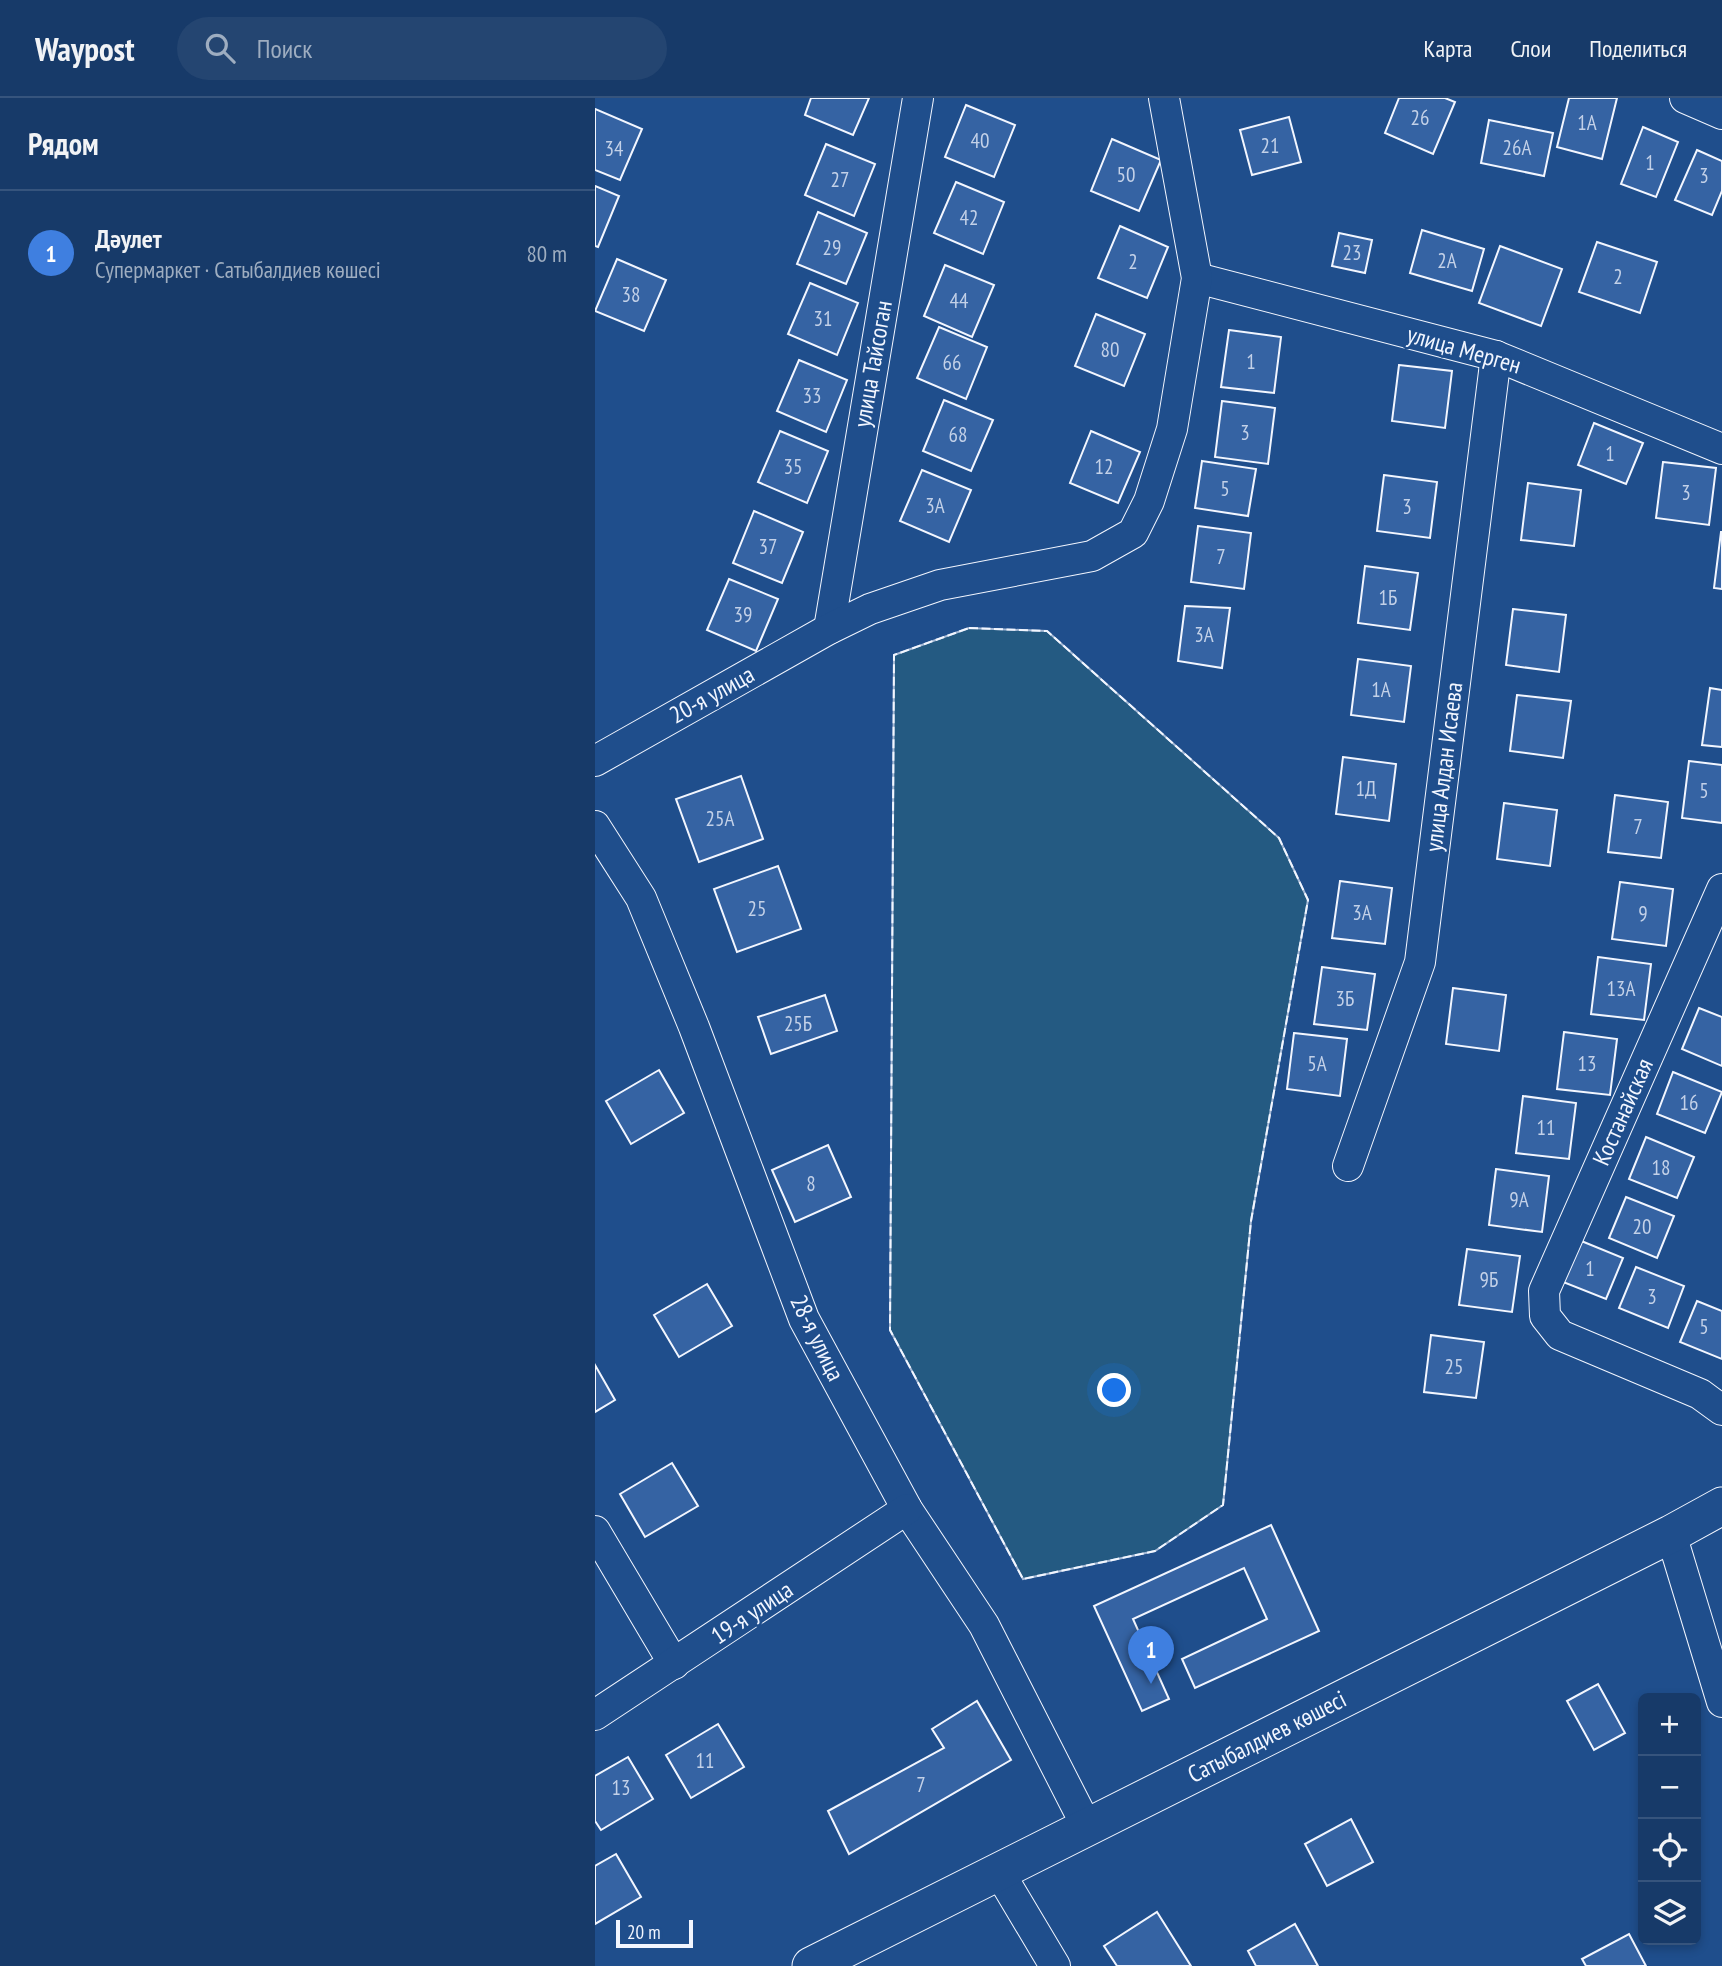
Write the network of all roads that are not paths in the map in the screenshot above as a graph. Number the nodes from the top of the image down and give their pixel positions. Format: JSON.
{"nodes":[{"id":1,"x":918,"y":98,"type":"edge"},
{"id":2,"x":1164,"y":98,"type":"edge"},
{"id":3,"x":1685,"y":98,"type":"edge"},
{"id":4,"x":1722,"y":114,"type":"edge"},
{"id":5,"x":1197,"y":278,"type":"junction"},
{"id":6,"x":1496,"y":356,"type":"junction"},
{"id":7,"x":1722,"y":449,"type":"edge"},
{"id":8,"x":829,"y":629,"type":"junction"},
{"id":9,"x":595,"y":761,"type":"edge"},
{"id":10,"x":595,"y":826,"type":"edge"},
{"id":11,"x":1722,"y":889,"type":"edge"},
{"id":12,"x":1347,"y":1166,"type":"dead end"},
{"id":13,"x":1722,"y":1410,"type":"edge"},
{"id":14,"x":1722,"y":1506,"type":"edge"},
{"id":15,"x":907,"y":1509,"type":"junction"},
{"id":16,"x":595,"y":1531,"type":"edge"},
{"id":17,"x":1671,"y":1534,"type":"junction"},
{"id":18,"x":674,"y":1664,"type":"junction"},
{"id":19,"x":1722,"y":1702,"type":"edge"},
{"id":20,"x":595,"y":1715,"type":"edge"},
{"id":21,"x":1087,"y":1827,"type":"junction"},
{"id":22,"x":999,"y":1872,"type":"junction"},
{"id":23,"x":811,"y":1966,"type":"edge"},
{"id":24,"x":1055,"y":1966,"type":"edge"}],
"edges":[{"from":1,"to":8,"type":"street","name":"улица Тайсоган"},
{"from":2,"to":5,"type":"street"},
{"from":3,"to":4,"type":"street"},
{"from":5,"to":6,"type":"street","name":"улица Мерген"},
{"from":5,"to":8,"type":"street","name":"20-я улица"},
{"from":6,"to":7,"type":"street","name":"улица Мерген"},
{"from":6,"to":12,"type":"street","name":"улица Алдан Исаева"},
{"from":8,"to":9,"type":"street","name":"20-я улица"},
{"from":10,"to":15,"type":"street","name":"28-я улица"},
{"from":11,"to":13,"type":"street","name":"Костанайская"},
{"from":14,"to":17,"type":"main road","name":"Сатыбалдиев көшесі"},
{"from":15,"to":18,"type":"street","name":"19-я улица"},
{"from":15,"to":21,"type":"street","name":"28-я улица"},
{"from":16,"to":18,"type":"street"},
{"from":17,"to":19,"type":"street"},
{"from":17,"to":21,"type":"main road","name":"Сатыбалдиев көшесі"},
{"from":18,"to":20,"type":"street","name":"19-я улица"},
{"from":21,"to":22,"type":"main road","name":"Сатыбалдиев көшесі"},
{"from":22,"to":23,"type":"main road","name":"Сатыбалдиев көшесі"},
{"from":22,"to":24,"type":"street"}]}
